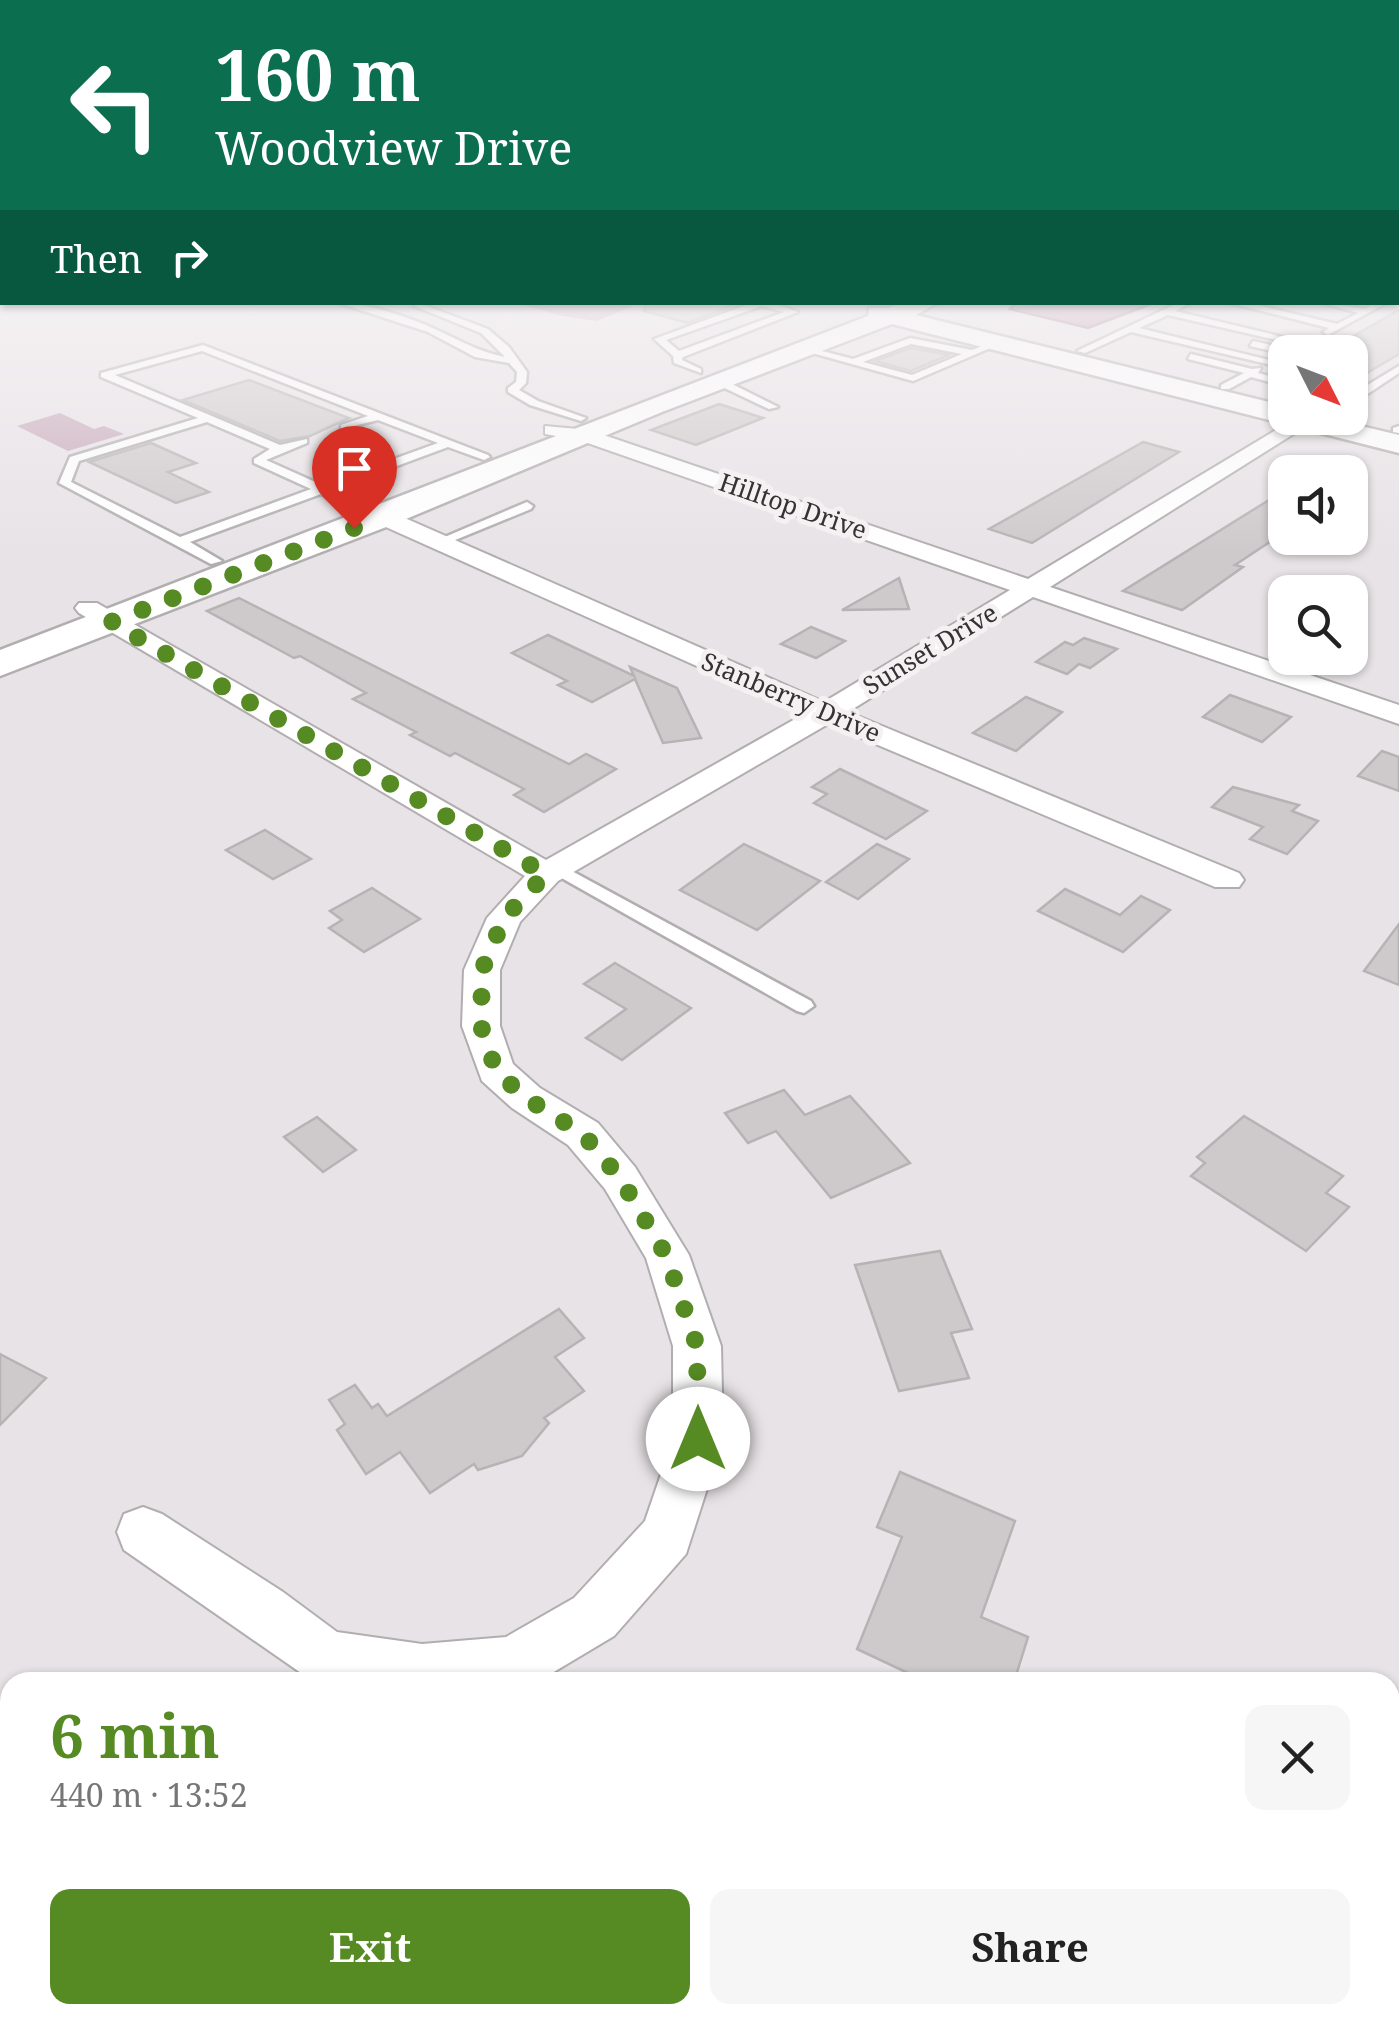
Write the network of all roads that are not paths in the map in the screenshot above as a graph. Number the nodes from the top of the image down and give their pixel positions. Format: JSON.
{"nodes":[{"id":1,"x":139,"y":365,"type":"edge"},
{"id":2,"x":247,"y":365,"type":"edge"},
{"id":3,"x":516,"y":365,"type":"edge"},
{"id":4,"x":683,"y":365,"type":"edge"},
{"id":5,"x":749,"y":365,"type":"edge"},
{"id":6,"x":867,"y":365,"type":"edge"},
{"id":7,"x":943,"y":365,"type":"edge"},
{"id":8,"x":1066,"y":365,"type":"edge"},
{"id":9,"x":1167,"y":365,"type":"edge"},
{"id":10,"x":1201,"y":365,"type":"edge"},
{"id":11,"x":1266,"y":365,"type":"edge"},
{"id":12,"x":1399,"y":369,"type":"edge"},
{"id":13,"x":1242,"y":378,"type":"junction"},
{"id":14,"x":1268,"y":381,"type":"edge"},
{"id":15,"x":1368,"y":389,"type":"edge"},
{"id":16,"x":1268,"y":396,"type":"edge"},
{"id":17,"x":773,"y":407,"type":"dead end"},
{"id":18,"x":1268,"y":408,"type":"edge"},
{"id":19,"x":378,"y":416,"type":"junction"},
{"id":20,"x":207,"y":419,"type":"junction"},
{"id":21,"x":575,"y":422,"type":"junction"},
{"id":22,"x":1368,"y":424,"type":"edge"},
{"id":23,"x":345,"y":427,"type":"dead end"},
{"id":24,"x":1368,"y":427,"type":"edge"},
{"id":25,"x":1268,"y":432,"type":"edge"},
{"id":26,"x":1399,"y":433,"type":"edge"},
{"id":27,"x":303,"y":441,"type":"dead end"},
{"id":28,"x":448,"y":443,"type":"junction"},
{"id":29,"x":278,"y":450,"type":"junction"},
{"id":30,"x":484,"y":457,"type":"junction"},
{"id":31,"x":324,"y":490,"type":"junction"},
{"id":32,"x":527,"y":506,"type":"dead end"},
{"id":33,"x":370,"y":511,"type":"junction"},
{"id":34,"x":179,"y":542,"type":"junction"},
{"id":35,"x":439,"y":542,"type":"junction"},
{"id":36,"x":216,"y":561,"type":"junction"},
{"id":37,"x":1033,"y":587,"type":"junction"},
{"id":38,"x":99,"y":615,"type":"junction"},
{"id":39,"x":0,"y":641,"type":"edge"},
{"id":40,"x":0,"y":664,"type":"edge"},
{"id":41,"x":826,"y":713,"type":"junction"},
{"id":42,"x":1399,"y":715,"type":"edge"},
{"id":43,"x":552,"y":871,"type":"junction"},
{"id":44,"x":1227,"y":880,"type":"dead end"},
{"id":45,"x":804,"y":1006,"type":"dead end"},
{"id":46,"x":143,"y":1532,"type":"dead end"}],
"edges":[{"from":1,"to":20,"type":"lane"},
{"from":2,"to":19,"type":"lane"},
{"from":3,"to":21,"type":"lane"},
{"from":4,"to":21,"type":"main road"},
{"from":5,"to":17,"type":"lane"},
{"from":6,"to":7,"type":"lane"},
{"from":8,"to":18,"type":"main road"},
{"from":9,"to":13,"type":"main road"},
{"from":10,"to":13,"type":"lane"},
{"from":11,"to":13,"type":"lane"},
{"from":12,"to":15,"type":"lane"},
{"from":13,"to":14,"type":"lane"},
{"from":13,"to":16,"type":"main road"},
{"from":19,"to":23,"type":"lane"},
{"from":19,"to":28,"type":"lane"},
{"from":20,"to":29,"type":"lane"},
{"from":20,"to":34,"type":"lane"},
{"from":21,"to":30,"type":"main road"},
{"from":21,"to":33,"type":"main road"},
{"from":21,"to":37,"type":"street","name":"Hilltop Drive"},
{"from":22,"to":26,"type":"main road"},
{"from":24,"to":26,"type":"main road"},
{"from":25,"to":37,"type":"street","name":"Sunset Drive"},
{"from":27,"to":29,"type":"lane"},
{"from":28,"to":30,"type":"lane"},
{"from":28,"to":31,"type":"lane"},
{"from":29,"to":31,"type":"lane"},
{"from":30,"to":33,"type":"main road"},
{"from":31,"to":33,"type":"lane"},
{"from":31,"to":34,"type":"lane"},
{"from":32,"to":35,"type":"lane"},
{"from":33,"to":35,"type":"street","name":"Stanberry Drive"},
{"from":33,"to":36,"type":"main road"},
{"from":33,"to":38,"type":"main road"},
{"from":34,"to":36,"type":"lane"},
{"from":35,"to":41,"type":"street","name":"Stanberry Drive"},
{"from":36,"to":38,"type":"main road"},
{"from":37,"to":41,"type":"street","name":"Sunset Drive"},
{"from":37,"to":42,"type":"street","name":"Hilltop Drive"},
{"from":38,"to":39,"type":"main road"},
{"from":38,"to":40,"type":"main road"},
{"from":38,"to":43,"type":"street"},
{"from":41,"to":43,"type":"street","name":"Sunset Drive"},
{"from":41,"to":44,"type":"street","name":"Stanberry Drive"},
{"from":43,"to":45,"type":"lane"},
{"from":43,"to":46,"type":"street","name":"Sunset Drive"}]}
